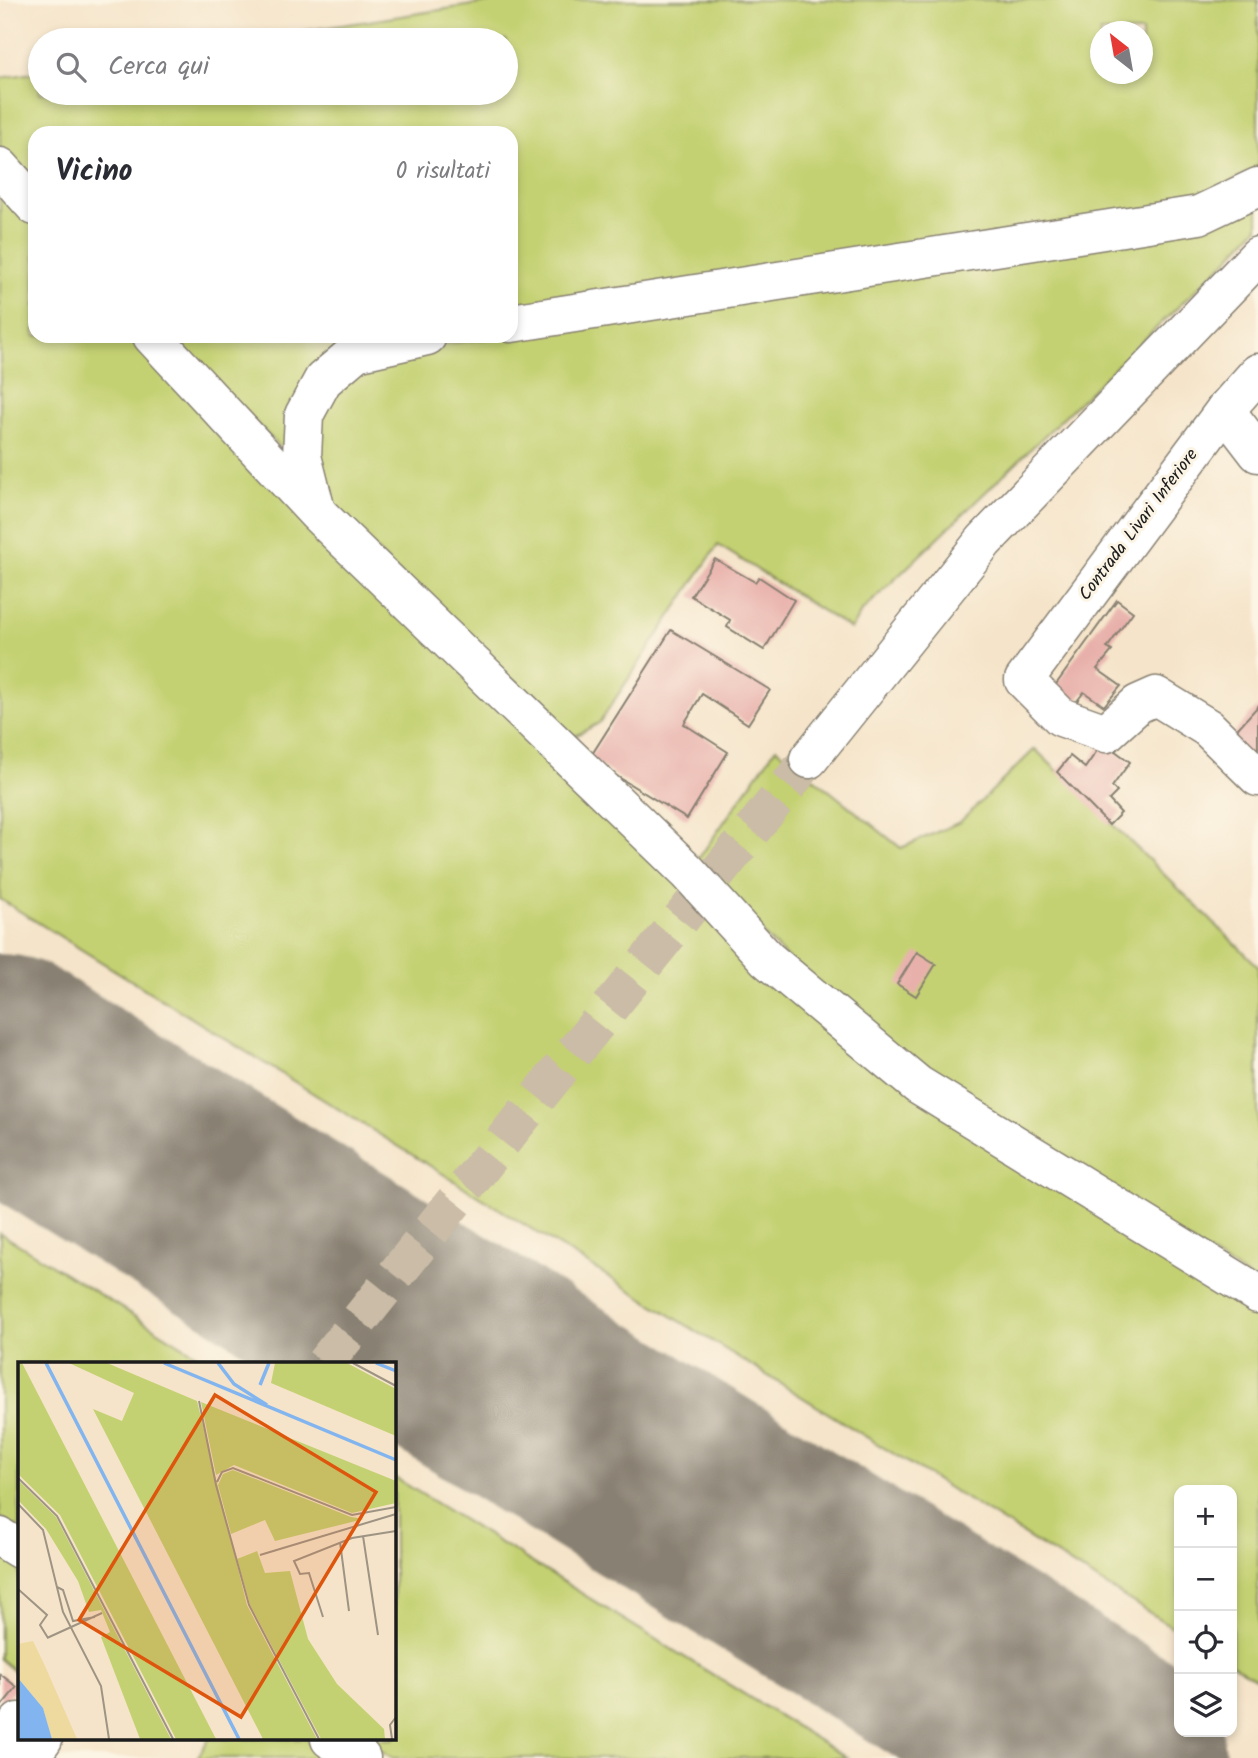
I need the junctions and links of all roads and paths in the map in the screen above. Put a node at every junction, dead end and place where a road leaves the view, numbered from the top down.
1 (0, 167) edge
2 (1258, 187) edge
3 (28, 198) edge
4 (1258, 256) edge
5 (518, 322) edge
6 (159, 343) edge
7 (396, 343) edge
8 (1258, 373) edge
9 (1224, 410) junction
10 (1258, 453) edge
11 (317, 513) junction
12 (809, 759) tunnel mouth
13 (1258, 777) edge
14 (1258, 1294) edge
15 (0, 1537) edge
16 (18, 1548) edge
17 (18, 1722) edge
18 (42, 1740) edge
19 (332, 1740) edge
20 (0, 1743) edge
21 (29, 1758) edge
22 (361, 1758) edge

1 - 3 street
2 - 5 street
4 - 12 street
6 - 11 street
7 - 11 street
8 - 9 street, Contrada Livari Inferiore
9 - 10 street
9 - 13 street, Contrada Livari Inferiore
11 - 14 street
15 - 16 street
17 - 20 street
18 - 21 street
19 - 22 street

